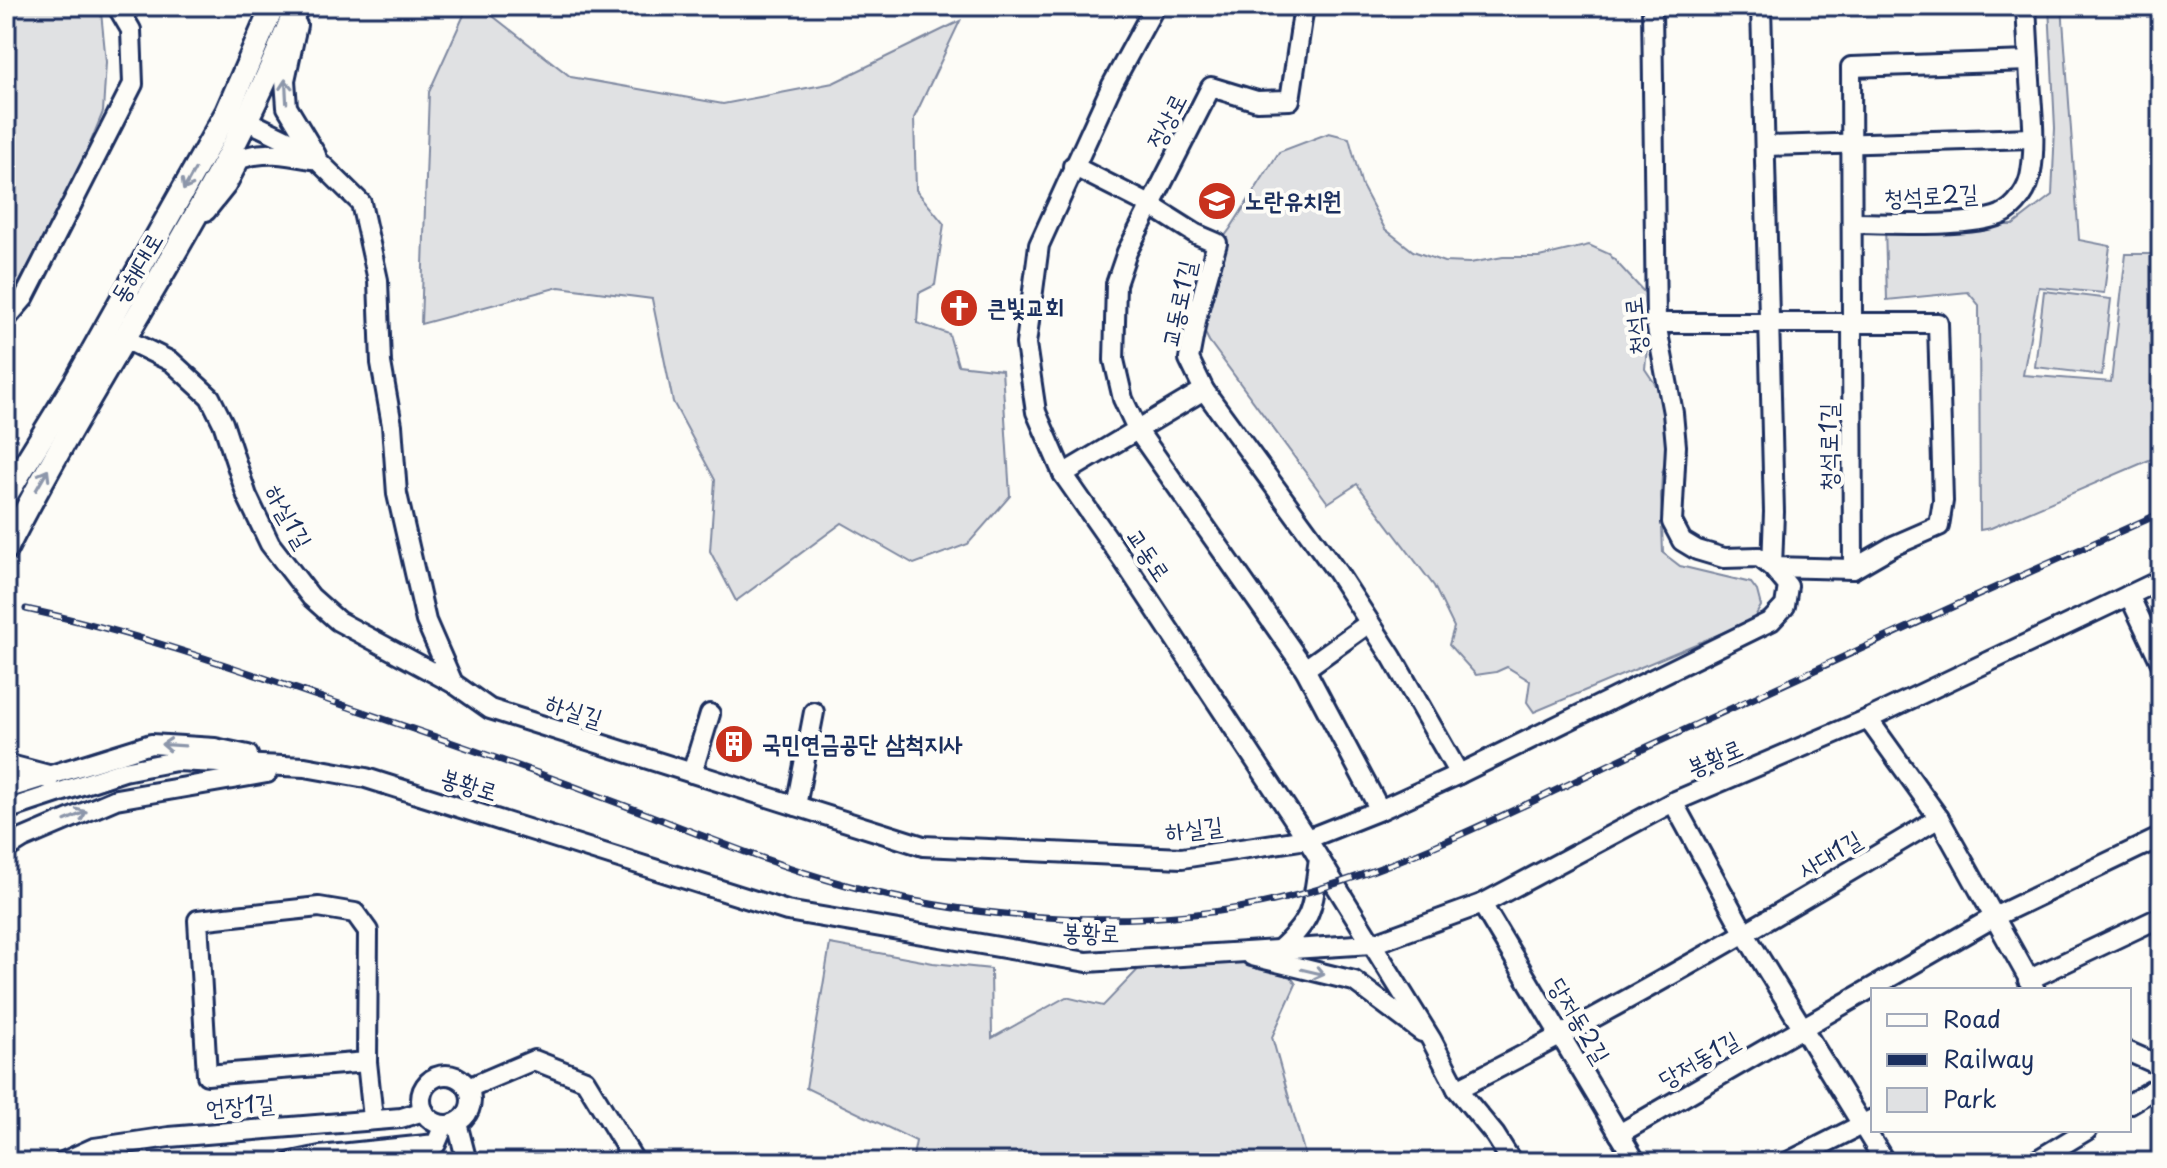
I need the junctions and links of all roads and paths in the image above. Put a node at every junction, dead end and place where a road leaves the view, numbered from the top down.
1 (117, 6) edge
2 (273, 6) edge
3 (297, 6) edge
4 (304, 6) edge
5 (1155, 6) edge
6 (1304, 6) edge
7 (1652, 6) edge
8 (1761, 6) edge
9 (2026, 6) edge
10 (2029, 61) junction
11 (238, 116) junction
12 (2032, 138) junction
13 (1852, 145) junction
14 (1766, 146) junction
15 (319, 160) junction
16 (1073, 166) junction
17 (1150, 205) junction
18 (1852, 223) junction
19 (187, 235) junction
20 (6, 319) edge
21 (1656, 323) junction
22 (1770, 324) junction
23 (1853, 325) junction
24 (125, 339) junction
25 (1204, 390) junction
26 (1138, 431) junction
27 (1063, 474) junction
28 (6, 495) edge
29 (6, 549) edge
30 (1772, 567) junction
31 (1853, 569) junction
32 (2161, 580) edge
33 (2129, 595) junction
34 (1369, 623) junction
35 (2161, 663) edge
36 (1305, 669) junction
37 (453, 683) junction
38 (814, 712) dead end
39 (710, 714) dead end
40 (1868, 719) junction
41 (6, 766) edge
42 (305, 767) junction
43 (692, 773) junction
44 (1459, 774) junction
45 (48, 777) junction
46 (6, 789) edge
47 (1673, 802) junction
48 (796, 806) junction
49 (6, 810) edge
50 (1380, 810) junction
51 (1939, 818) junction
52 (42, 830) junction
53 (2161, 837) edge
54 (1307, 839) junction
55 (6, 849) edge
56 (1319, 859) junction
57 (6, 860) edge
58 (1482, 904) junction
59 (1996, 916) junction
60 (2161, 917) edge
61 (1745, 934) junction
62 (1372, 944) junction
63 (1280, 949) junction
64 (1238, 952) junction
65 (2032, 985) edge
66 (1802, 1027) junction
67 (1561, 1037) junction
68 (1431, 1039) junction
69 (2131, 1053) edge
70 (367, 1062) junction
71 (2161, 1066) edge
72 (2161, 1085) edge
73 (468, 1088) junction
74 (1457, 1089) junction
75 (2131, 1103) edge
76 (424, 1111) junction
77 (373, 1118) junction
78 (1867, 1122) edge
79 (451, 1124) junction
80 (1872, 1132) edge
81 (2084, 1132) edge
82 (1619, 1134) junction
83 (1495, 1135) junction
84 (63, 1162) edge
85 (292, 1162) edge
86 (467, 1162) edge
87 (635, 1162) edge
88 (1492, 1162) edge
89 (1512, 1162) edge
90 (1636, 1162) edge
91 (1788, 1162) edge
92 (1885, 1162) edge
93 (2034, 1162) edge

1 - 20 street
2 - 11 main road, 동해대로
3 - 11 main road, 동해대로
15 -> 4 street
5 - 16 street, 교동로
6 - 17 street, 정상로
7 - 21 street, 청석로
8 - 14 street
9 - 10 street, 청석로2길
10 - 12 street, 청석로2길
10 - 13 street, 청석로2길
11 - 15 street
11 - 19 main road, 동해대로
11 -> 28 main road, 동해대로
12 - 13 street
12 - 18 street, 청석로2길
13 - 14 street
13 - 18 street, 청석로2길
14 - 22 street
15 - 19 street
15 - 37 street
16 - 17 street
16 - 27 street, 교동로
17 - 25 street, 교동로1길
17 - 26 street
18 - 23 street, 청석로1길
19 - 24 main road, 동해대로
21 - 22 street
21 - 30 street, 청석로
22 - 23 street
22 - 30 street
23 - 31 street, 청석로1길
23 - 31 street
29 -> 24 main road, 동해대로
24 - 37 street, 하실1길
25 - 26 street
25 - 34 street
26 - 27 street
26 - 36 street
27 - 54 street, 교동로
30 - 31 street, 청석로
30 - 44 street
32 - 33 street, 봉황로
33 - 35 street
33 - 40 street, 봉황로
34 - 36 street
34 - 44 street
36 - 50 street
37 - 43 street, 하실길
38 - 48 street
39 - 43 street
40 - 47 street, 봉황로
40 - 51 street
41 - 45 main road
42 -> 45 street
42 - 49 street, 봉황로
52 -> 42 street
42 - 64 street, 봉황로
43 - 48 street, 하실길
44 - 50 street
45 - 46 street
47 - 58 street, 봉황로
47 - 61 street
48 - 54 street, 하실길
50 - 54 street
51 - 59 street
51 - 61 street, 사대1길
52 - 55 street
52 - 57 street
53 - 59 street
54 - 56 street, 교동로
56 - 62 street, 교동로
56 - 63 street
58 - 62 street, 봉황로
58 - 67 street, 당저동2길
59 - 65 street
59 - 66 street
60 - 65 street
61 - 66 street
61 - 67 street
62 - 63 street, 봉황로
62 - 68 street, 교동로
63 - 64 street, 봉황로
64 -> 68 street
66 - 78 street
66 - 82 street, 당저동1길
67 - 74 street
67 - 82 street, 당저동2길
68 - 74 street, 교동로
69 - 71 street
70 - 70 street
70 - 77 street
72 - 75 street
73 - 76 street
73 - 79 street
73 - 87 street
74 - 83 street, 교동로
76 - 77 street, 언장1길
76 - 79 street
77 - 84 street, 언장1길
78 - 91 street
79 - 85 street
79 - 86 street
80 - 92 street
81 - 93 street
82 - 90 street, 당저동2길
83 - 88 street
83 - 89 street, 교동로

